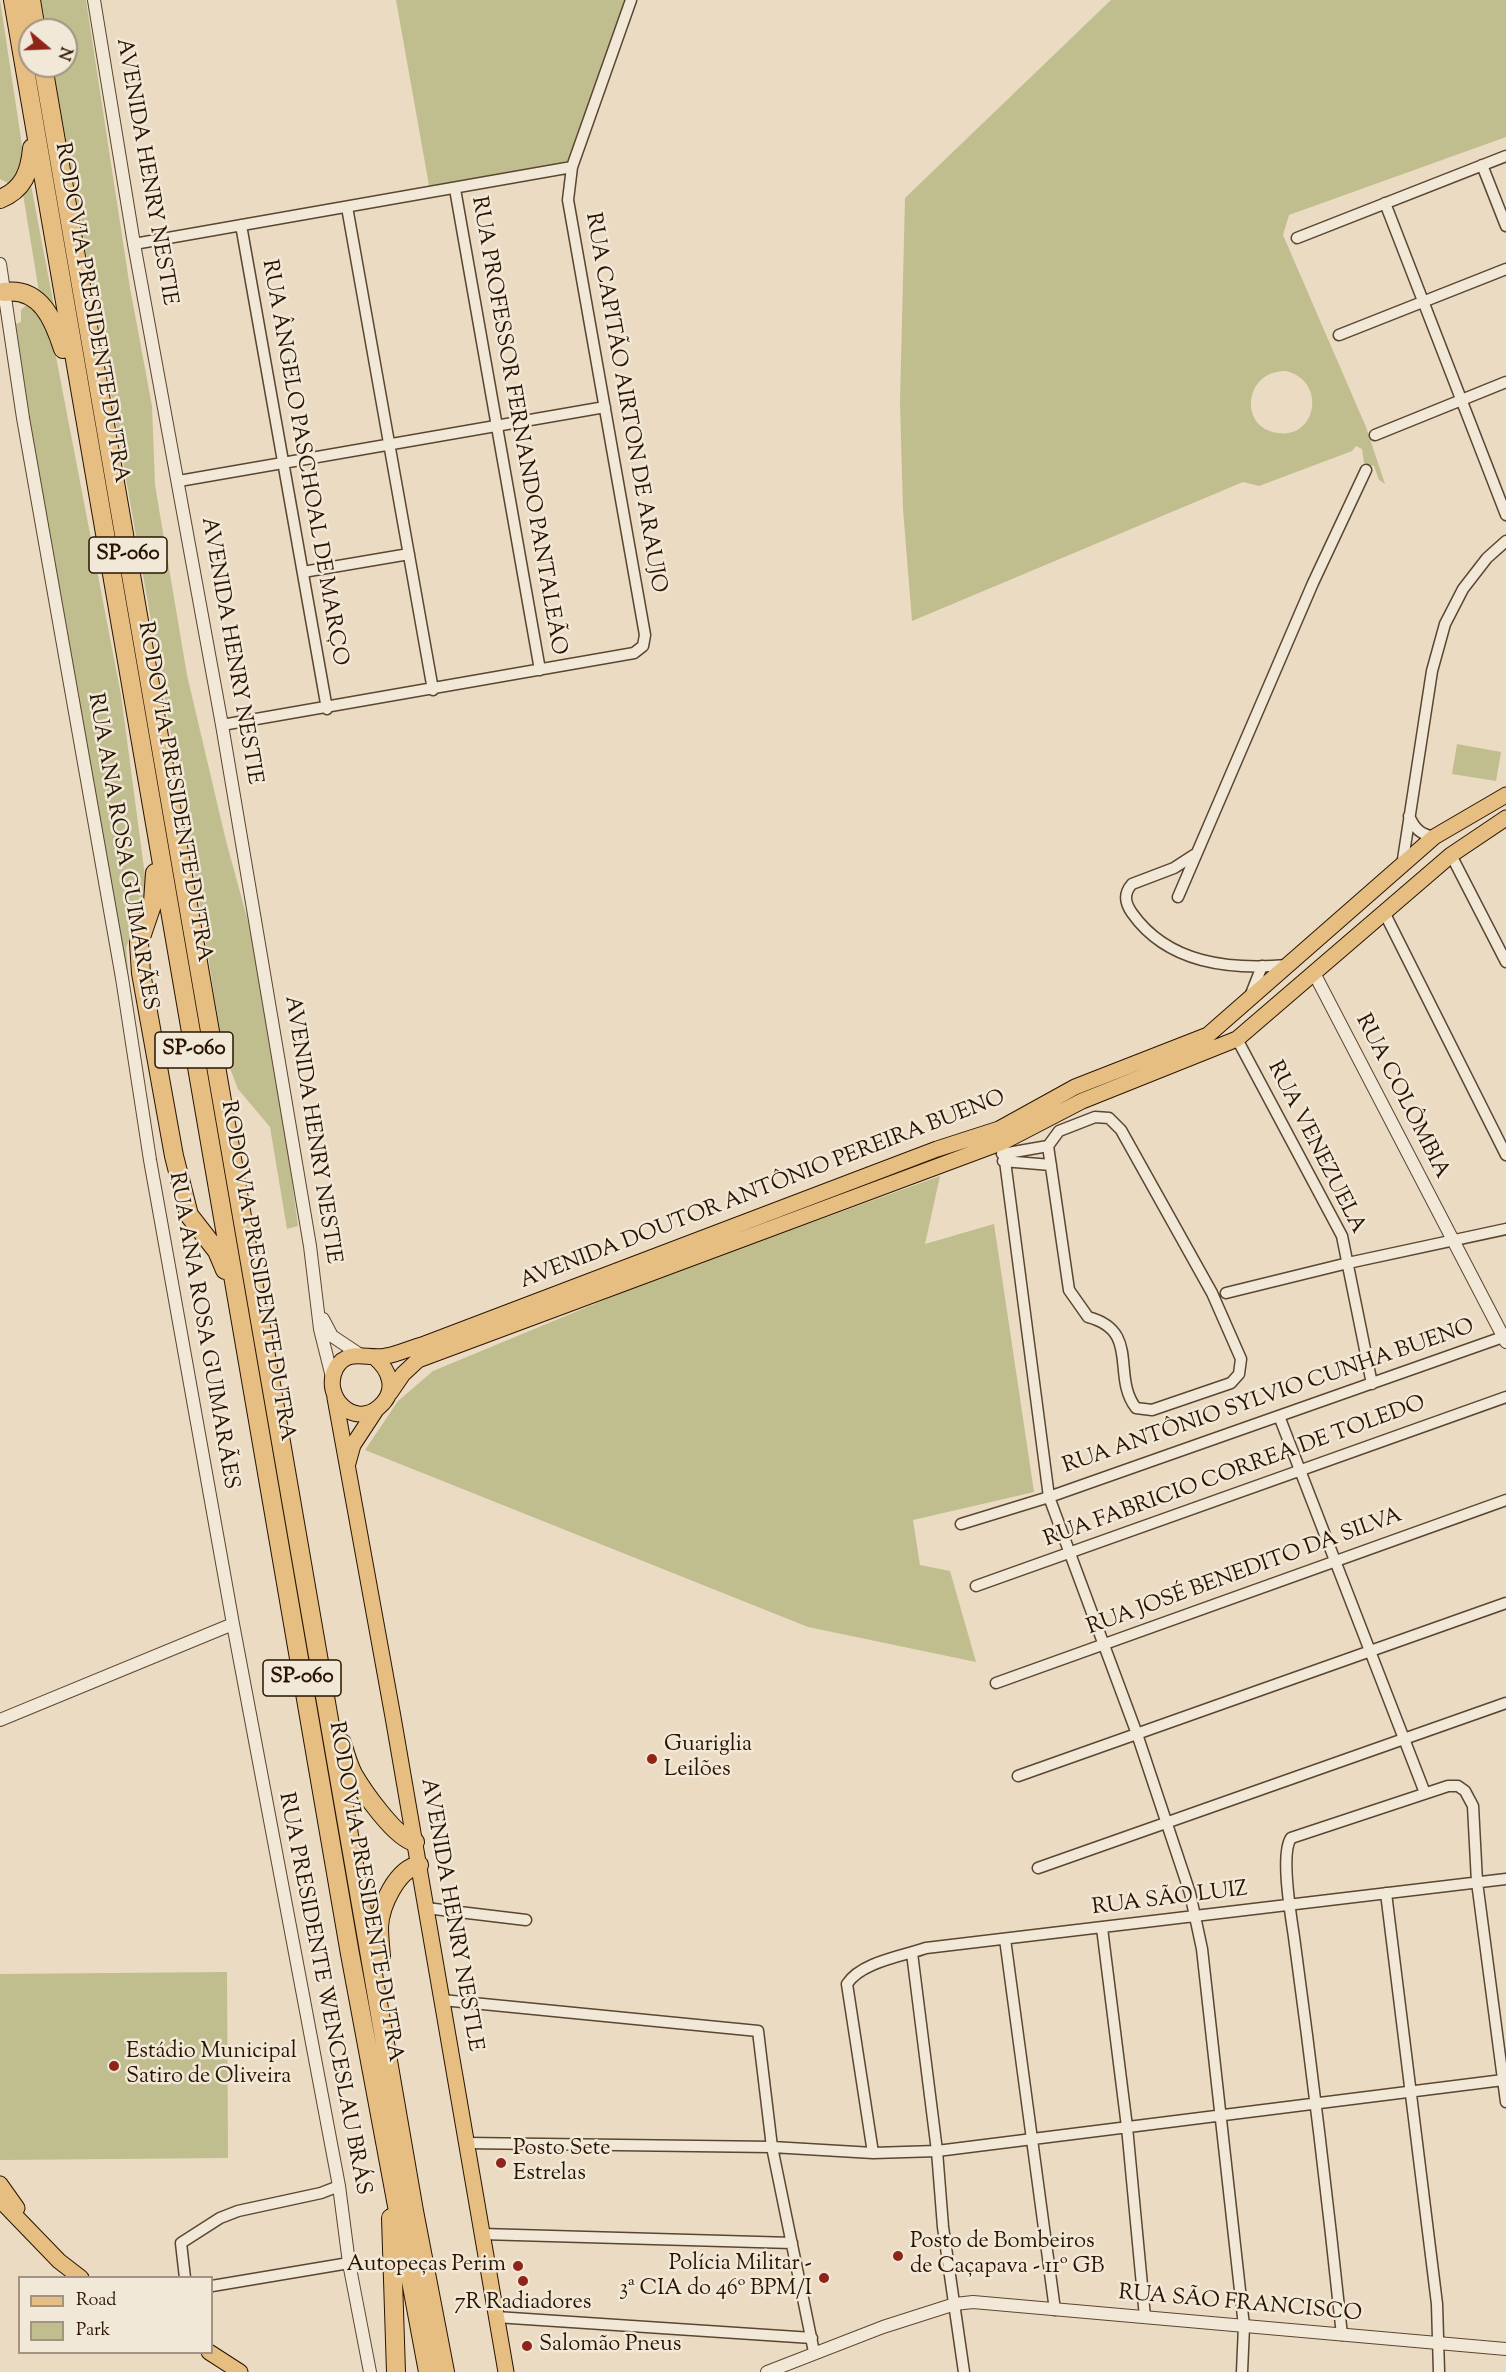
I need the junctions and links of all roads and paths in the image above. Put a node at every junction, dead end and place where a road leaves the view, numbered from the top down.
1 (13, 0) edge
2 (31, 0) edge
3 (94, 0) edge
4 (631, 0) edge
5 (34, 18) edge
6 (18, 30) edge
7 (25, 78) edge
8 (26, 78) edge
9 (45, 78) edge
10 (1506, 156) edge
11 (1482, 165) junction
12 (572, 167) junction
13 (455, 189) junction
14 (0, 200) edge
15 (1385, 203) junction
16 (347, 207) junction
17 (241, 225) junction
18 (1506, 226) edge
19 (1297, 237) dead end
20 (134, 244) junction
21 (0, 264) edge
22 (1506, 269) edge
23 (4, 292) junction
24 (1424, 302) junction
25 (1339, 335) dead end
26 (1506, 382) edge
27 (1462, 400) junction
28 (80, 402) junction
29 (605, 407) junction
30 (497, 426) junction
31 (1374, 435) dead end
32 (389, 444) junction
33 (283, 463) junction
34 (1366, 470) dead end
35 (179, 481) junction
36 (1506, 515) edge
37 (1506, 540) edge
38 (409, 554) junction
39 (303, 572) junction
40 (540, 670) junction
41 (433, 690) junction
42 (327, 709) junction
43 (222, 725) junction
44 (1506, 795) edge
45 (150, 796) junction
46 (1408, 816) junction
47 (1506, 818) edge
48 (1434, 837) junction
49 (1194, 855) junction
50 (1451, 855) junction
51 (1402, 868) junction
52 (1178, 897) dead end
53 (1384, 912) junction
54 (1296, 958) junction
55 (1506, 962) edge
56 (1262, 966) junction
57 (1314, 973) junction
58 (1247, 1004) junction
59 (1237, 1039) junction
60 (1048, 1146) junction
61 (1002, 1147) junction
62 (1506, 1155) edge
63 (1051, 1165) junction
64 (1506, 1229) edge
65 (1452, 1241) junction
66 (1348, 1263) junction
67 (1226, 1293) dead end
68 (238, 1304) junction
69 (319, 1309) junction
70 (1504, 1339) edge
71 (366, 1355) junction
72 (332, 1377) junction
73 (1372, 1384) junction
74 (389, 1394) junction
75 (1506, 1397) edge
76 (334, 1398) junction
77 (376, 1410) junction
78 (1279, 1416) junction
79 (347, 1466) junction
80 (1301, 1470) junction
81 (1049, 1497) junction
82 (1506, 1500) edge
83 (961, 1524) dead end
84 (1070, 1552) junction
85 (1337, 1561) junction
86 (976, 1586) dead end
87 (1506, 1603) edge
88 (232, 1624) junction
89 (1104, 1645) junction
90 (1371, 1651) junction
91 (996, 1683) dead end
92 (324, 1693) junction
93 (1506, 1703) edge
94 (0, 1720) edge
95 (1137, 1734) junction
96 (1405, 1738) junction
97 (1018, 1776) dead end
98 (1425, 1793) junction
99 (1166, 1823) junction
100 (415, 1842) junction
101 (419, 1865) junction
102 (1038, 1868) dead end
103 (1506, 1879) edge
104 (1477, 1882) junction
105 (1386, 1893) junction
106 (1290, 1905) junction
107 (426, 1908) junction
108 (1195, 1917) junction
109 (526, 1920) dead end
110 (1102, 1928) junction
111 (1005, 1939) junction
112 (912, 1953) junction
113 (377, 1990) junction
114 (442, 2000) junction
115 (1501, 2018) edge
116 (1503, 2080) junction
117 (1412, 2092) junction
118 (1506, 2102) edge
119 (1317, 2104) junction
120 (1221, 2115) junction
121 (1127, 2127) junction
122 (1032, 2140) junction
123 (466, 2144) junction
124 (772, 2147) junction
125 (937, 2151) junction
126 (873, 2153) junction
127 (390, 2168) junction
128 (0, 2184) edge
129 (339, 2186) junction
130 (0, 2200) edge
131 (31, 2234) junction
132 (482, 2234) junction
133 (792, 2243) junction
134 (349, 2263) junction
135 (80, 2276) edge
136 (185, 2276) edge
137 (213, 2286) edge
138 (955, 2304) junction
139 (1055, 2310) junction
140 (496, 2317) junction
141 (1145, 2317) junction
142 (1244, 2326) junction
143 (1342, 2335) junction
144 (812, 2338) junction
145 (1440, 2343) junction
146 (1506, 2349) edge
147 (814, 2352) junction
148 (212, 2354) edge
149 (240, 2372) edge
150 (370, 2372) edge
151 (396, 2372) edge
152 (428, 2372) edge
153 (445, 2372) edge
154 (506, 2372) edge
155 (767, 2372) edge
156 (964, 2372) edge
157 (1242, 2372) edge
158 (1439, 2372) edge

1 - 6 highway, RODOVIA PRESIDENTE DUTRA / SP-060
2 - 5 highway
3 - 20 street, AVENIDA HENRY NESTIE
4 - 12 street, RUA CAPITÃO AIRTON DE ARAUJO
7 - 14 highway
8 - 28 highway, RODOVIA PRESIDENTE DUTRA / SP-060
9 - 92 highway, RODOVIA PRESIDENTE DUTRA / SP-060
10 - 11 street
11 - 15 street
11 - 18 street
12 - 13 street
12 - 29 street, RUA CAPITÃO AIRTON DE ARAUJO
13 - 16 street
13 - 30 street, RUA PROFESSOR FERNANDO PANTALEÃO
15 - 19 street
15 - 24 street
16 - 17 street
16 - 32 street
17 - 20 street
17 - 33 street, RUA ÂNGELO PASCHOAL DE MARÇO
20 - 35 street, AVENIDA HENRY NESTIE
21 - 23 street, RUA ANA ROSA GUIMARÃES
22 - 24 street
23 - 28 highway
23 - 88 street, RUA ANA ROSA GUIMARÃES
24 - 25 street
24 - 27 street
26 - 27 street
27 - 31 street
27 - 36 street
28 - 45 highway, RODOVIA PRESIDENTE DUTRA / SP-060
29 - 30 street
29 - 40 street, RUA CAPITÃO AIRTON DE ARAUJO
30 - 32 street
30 - 40 street, RUA PROFESSOR FERNANDO PANTALEÃO
32 - 33 street
32 - 38 street
33 - 35 street
33 - 39 street, RUA ÂNGELO PASCHOAL DE MARÇO
34 - 49 street
35 - 43 street, AVENIDA HENRY NESTIE
37 - 46 street
38 - 39 street
38 - 41 street
39 - 42 street, RUA ÂNGELO PASCHOAL DE MARÇO
40 - 41 street
41 - 42 street
42 - 43 street
43 - 69 street, AVENIDA HENRY NESTIE
44 - 48 main road, AVENIDA DOUTOR ANTÔNIO PEREIRA BUENO
45 - 68 highway, RODOVIA PRESIDENTE DUTRA / SP-060
45 - 68 highway
46 - 48 street
46 - 51 street
47 - 50 main road, AVENIDA DOUTOR ANTÔNIO PEREIRA BUENO
48 - 51 main road, AVENIDA DOUTOR ANTÔNIO PEREIRA BUENO
49 - 52 street
49 - 56 street
50 - 53 main road, AVENIDA DOUTOR ANTÔNIO PEREIRA BUENO
50 - 55 street
51 - 54 main road, AVENIDA DOUTOR ANTÔNIO PEREIRA BUENO
53 - 57 main road, AVENIDA DOUTOR ANTÔNIO PEREIRA BUENO
53 - 62 street
54 - 56 street
54 - 57 main road
54 - 57 main road
54 - 58 main road, AVENIDA DOUTOR ANTÔNIO PEREIRA BUENO
56 - 58 street
57 - 59 main road, AVENIDA DOUTOR ANTÔNIO PEREIRA BUENO
57 - 65 street, RUA COLÔMBIA
58 - 59 main road
58 - 61 main road, AVENIDA DOUTOR ANTÔNIO PEREIRA BUENO
59 - 61 main road, AVENIDA DOUTOR ANTÔNIO PEREIRA BUENO
59 - 66 street, RUA VENEZUELA
60 - 61 street
60 - 63 street
60 - 63 street
61 - 63 street
61 - 71 main road, AVENIDA DOUTOR ANTÔNIO PEREIRA BUENO
61 - 74 main road, AVENIDA DOUTOR ANTÔNIO PEREIRA BUENO
61 - 81 street
64 - 65 street
65 - 66 street
65 - 70 street, RUA COLÔMBIA
66 - 67 street
66 - 73 street, RUA VENEZUELA
68 - 127 highway, RODOVIA PRESIDENTE DUTRA / SP-060
69 - 71 street
69 - 72 street, AVENIDA HENRY NESTIE
70 - 73 street, RUA ANTÔNIO SYLVIO CUNHA BUENO
71 - 72 main road
71 - 74 main road
72 - 76 main road
73 - 78 street, RUA ANTÔNIO SYLVIO CUNHA BUENO
74 - 77 main road
75 - 80 street, RUA FABRICIO CORREA DE TOLEDO
76 - 77 main road
76 - 79 main road, AVENIDA HENRY NESTLE
77 - 79 main road
78 - 80 street
78 - 81 street, RUA ANTÔNIO SYLVIO CUNHA BUENO
79 - 100 main road, AVENIDA HENRY NESTLE
80 - 84 street, RUA FABRICIO CORREA DE TOLEDO
80 - 85 street
81 - 83 street, RUA ANTÔNIO SYLVIO CUNHA BUENO
81 - 84 street
82 - 85 street, RUA JOSÉ BENEDITO DA SILVA
84 - 86 street, RUA FABRICIO CORREA DE TOLEDO
84 - 89 street
85 - 89 street, RUA JOSÉ BENEDITO DA SILVA
85 - 90 street
87 - 90 street
88 - 94 street
88 - 129 street, RUA PRESIDENTE WENCESLAU BRÁS
89 - 91 street, RUA JOSÉ BENEDITO DA SILVA
89 - 95 street
90 - 95 street
90 - 96 street
92 - 100 highway
92 - 113 highway, RODOVIA PRESIDENTE DUTRA / SP-060
93 - 96 street
95 - 97 street
95 - 99 street
96 - 98 street
96 - 99 street
98 - 104 street
98 - 106 street
99 - 102 street
99 - 108 street
100 - 101 main road, AVENIDA HENRY NESTLE
101 - 107 main road, AVENIDA HENRY NESTLE
101 - 113 highway
103 - 104 street, RUA SÃO LUIZ
104 - 105 street, RUA SÃO LUIZ
104 - 115 street
105 - 106 street, RUA SÃO LUIZ
105 - 117 street
106 - 108 street, RUA SÃO LUIZ
106 - 119 street
107 - 109 street
107 - 114 main road, AVENIDA HENRY NESTLE
108 - 110 street, RUA SÃO LUIZ
108 - 120 street
110 - 111 street, RUA SÃO LUIZ
110 - 121 street
111 - 112 street, RUA SÃO LUIZ
111 - 122 street
112 - 125 street
112 - 126 street, RUA SÃO LUIZ
113 - 153 highway, RODOVIA PRESIDENTE DUTRA / SP-060
114 - 123 main road, AVENIDA HENRY NESTLE
114 - 124 street
115 - 116 street
116 - 117 street
116 - 118 street
117 - 119 street
117 - 145 street
119 - 120 street
119 - 143 street
120 - 121 street
120 - 142 street
121 - 122 street
121 - 141 street
122 - 125 street
122 - 139 street
123 - 124 street
123 - 132 main road, AVENIDA HENRY NESTLE
124 - 126 street
124 - 133 street
125 - 126 street
125 - 138 street
127 - 151 highway
127 - 152 highway, RODOVIA PRESIDENTE DUTRA / SP-060
128 - 131 main road
129 - 134 street, RUA PRESIDENTE WENCESLAU BRÁS
129 - 136 street
130 - 131 main road
131 - 135 main road
132 - 133 street
132 - 140 main road, AVENIDA HENRY NESTLE
133 - 144 street
134 - 137 street
134 - 150 street, RUA PRESIDENTE WENCESLAU BRÁS
138 - 139 street, RUA SÃO FRANCISCO
138 - 147 street, RUA SÃO FRANCISCO
138 - 156 street
139 - 141 street, RUA SÃO FRANCISCO
140 - 144 street
140 - 154 main road, AVENIDA HENRY NESTLE
141 - 142 street, RUA SÃO FRANCISCO
142 - 143 street, RUA SÃO FRANCISCO
142 - 157 street
143 - 145 street, RUA SÃO FRANCISCO
144 - 147 street
145 - 146 street, RUA SÃO FRANCISCO
145 - 158 street
147 - 155 street, RUA SÃO FRANCISCO
148 - 149 main road

